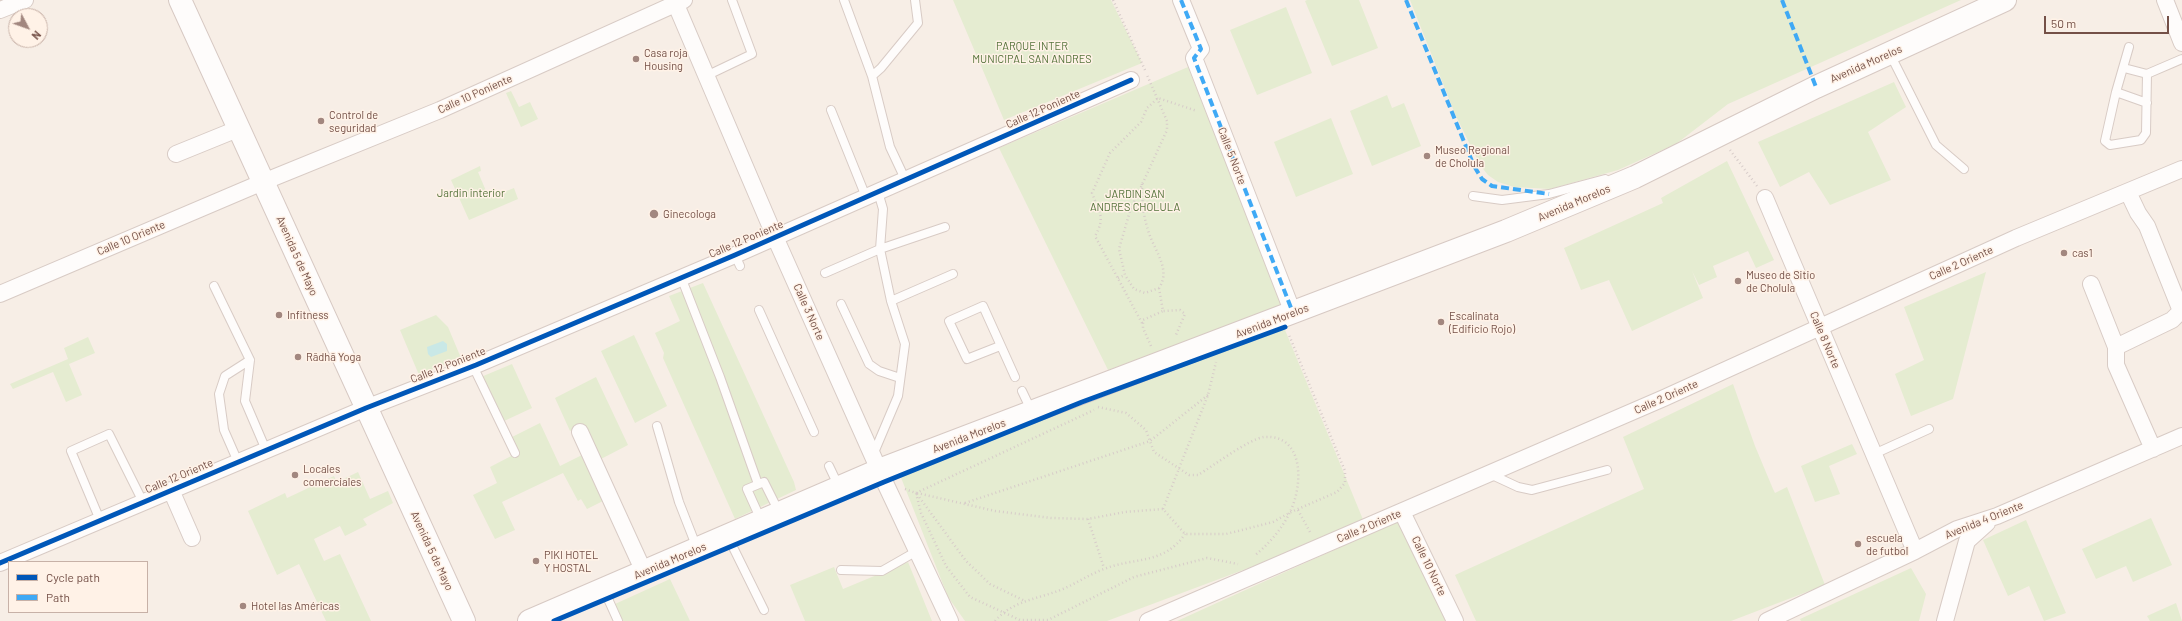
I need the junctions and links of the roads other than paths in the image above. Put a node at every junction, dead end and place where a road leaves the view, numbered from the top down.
1 (25, 0) edge
2 (180, 0) edge
3 (732, 0) edge
4 (844, 0) edge
5 (915, 0) edge
6 (1181, 0) edge
7 (2005, 0) edge
8 (2165, 0) edge
9 (678, 1) edge
10 (0, 10) edge
11 (2182, 43) edge
12 (2129, 47) dead end
13 (1890, 54) junction
14 (2182, 59) edge
15 (2124, 68) junction
16 (2147, 74) junction
17 (706, 76) junction
18 (872, 76) junction
19 (1131, 80) dead end
20 (2116, 92) junction
21 (2147, 103) junction
22 (831, 110) dead end
23 (240, 128) junction
24 (176, 154) dead end
25 (1662, 164) junction
26 (1964, 169) dead end
27 (2182, 169) edge
28 (906, 181) junction
29 (263, 182) junction
30 (2128, 192) junction
31 (872, 194) junction
32 (1473, 196) dead end
33 (1765, 198) road end
34 (945, 227) dead end
35 (775, 237) junction
36 (880, 249) junction
37 (825, 273) dead end
38 (952, 274) dead end
39 (681, 277) junction
40 (2091, 284) dead end
41 (214, 286) dead end
42 (0, 294) edge
43 (890, 301) junction
44 (841, 304) dead end
45 (759, 310) dead end
46 (1286, 326) junction
47 (1819, 328) junction
48 (1000, 346) junction
49 (2116, 347) junction
50 (250, 360) junction
51 (473, 366) junction
52 (1015, 377) dead end
53 (900, 378) junction
54 (1022, 391) dead end
55 (366, 408) junction
56 (1032, 413) junction
57 (657, 426) dead end
58 (1929, 429) dead end
59 (580, 432) dead end
60 (814, 432) dead end
61 (2182, 436) edge
62 (2153, 449) junction
63 (266, 450) junction
64 (515, 453) dead end
65 (1874, 454) junction
66 (238, 462) junction
67 (829, 466) dead end
68 (879, 469) junction
69 (1607, 470) dead end
70 (1489, 474) junction
71 (758, 484) junction
72 (839, 488) junction
73 (171, 490) junction
74 (143, 502) junction
75 (1402, 512) junction
76 (1996, 516) junction
77 (771, 517) junction
78 (100, 520) junction
79 (728, 536) junction
80 (192, 538) dead end
81 (697, 548) junction
82 (917, 551) junction
83 (1915, 551) junction
84 (0, 563) edge
85 (840, 570) dead end
86 (644, 572) junction
87 (604, 590) junction
88 (764, 610) dead end
89 (1773, 620) edge
90 (1946, 620) edge
91 (464, 621) edge
92 (529, 621) edge
93 (618, 621) edge
94 (950, 621) edge
95 (1148, 621) edge
96 (1455, 621) edge

1 - 10 street
2 - 23 main road, Avenida 5 de Mayo
3 - 17 lane
4 - 18 lane
5 - 18 lane
6 - 46 street, Calle 5 Norte
7 - 13 main road, Avenida Morelos
8 - 11 street
9 - 17 street, Calle 3 Norte
9 - 29 street, Calle 10 Poniente
12 - 15 lane
13 - 25 main road, Avenida Morelos
13 - 26 lane
14 - 16 lane
15 - 16 lane
15 - 20 lane
16 - 21 lane
17 - 35 street, Calle 3 Norte
18 - 28 lane
19 - 28 street, Calle 12 Poniente
20 - 21 lane
20 - 21 lane
22 - 31 lane
23 - 24 street
23 - 29 main road, Avenida 5 de Mayo
25 - 32 lane
25 - 46 main road, Avenida Morelos
27 - 30 street, Calle 2 Oriente
28 - 31 street, Calle 12 Poniente
29 - 42 street, Calle 10 Oriente
29 - 55 main road, Avenida 5 de Mayo
30 - 47 street, Calle 2 Oriente
30 - 49 street
31 - 35 street, Calle 12 Poniente
31 - 36 lane
33 - 47 street, Calle 8 Norte
34 - 36 lane
35 - 39 street, Calle 12 Poniente
35 - 68 street, Calle 3 Norte
36 - 37 lane
36 - 43 lane
38 - 43 lane
39 - 51 street, Calle 12 Poniente
39 - 71 lane
40 - 49 street
41 - 50 lane
43 - 53 lane
44 - 53 lane
45 - 60 lane
46 - 56 main road, Avenida Morelos
47 - 65 street, Calle 8 Norte
47 - 70 street, Calle 2 Oriente
48 - 48 lane
48 - 52 lane
49 - 62 street
50 - 63 lane
50 - 66 lane
51 - 55 street, Calle 12 Poniente
51 - 64 lane
53 - 68 lane
54 - 56 lane
55 - 63 street, Calle 12 Oriente
55 - 91 main road, Avenida 5 de Mayo
56 - 68 main road, Avenida Morelos
57 - 81 lane
58 - 65 lane
59 - 86 street
61 - 62 street, Avenida 4 Oriente
62 - 76 street, Avenida 4 Oriente
63 - 66 street, Calle 12 Oriente
65 - 83 street, Calle 8 Norte
66 - 73 street, Calle 12 Oriente
67 - 72 lane
68 - 72 main road, Avenida Morelos
68 - 82 street, Calle 3 Norte
69 - 70 lane
70 - 75 street, Calle 2 Oriente
71 - 77 lane
71 - 77 lane
72 - 77 main road, Avenida Morelos
73 - 74 street, Calle 12 Oriente
73 - 80 street
74 - 78 street, Calle 12 Oriente
74 - 78 lane
75 - 95 street, Calle 2 Oriente
75 - 96 street, Calle 10 Norte
76 - 83 street, Avenida 4 Oriente
76 - 90 street
77 - 79 main road, Avenida Morelos
78 - 84 street, Calle 12 Oriente
79 - 81 main road, Avenida Morelos
79 - 88 lane
81 - 86 main road, Avenida Morelos
82 - 85 lane
82 - 94 street, Calle 3 Norte
83 - 89 street, Avenida 4 Oriente
86 - 87 main road, Avenida Morelos
87 - 92 main road, Avenida Morelos
87 - 93 lane

